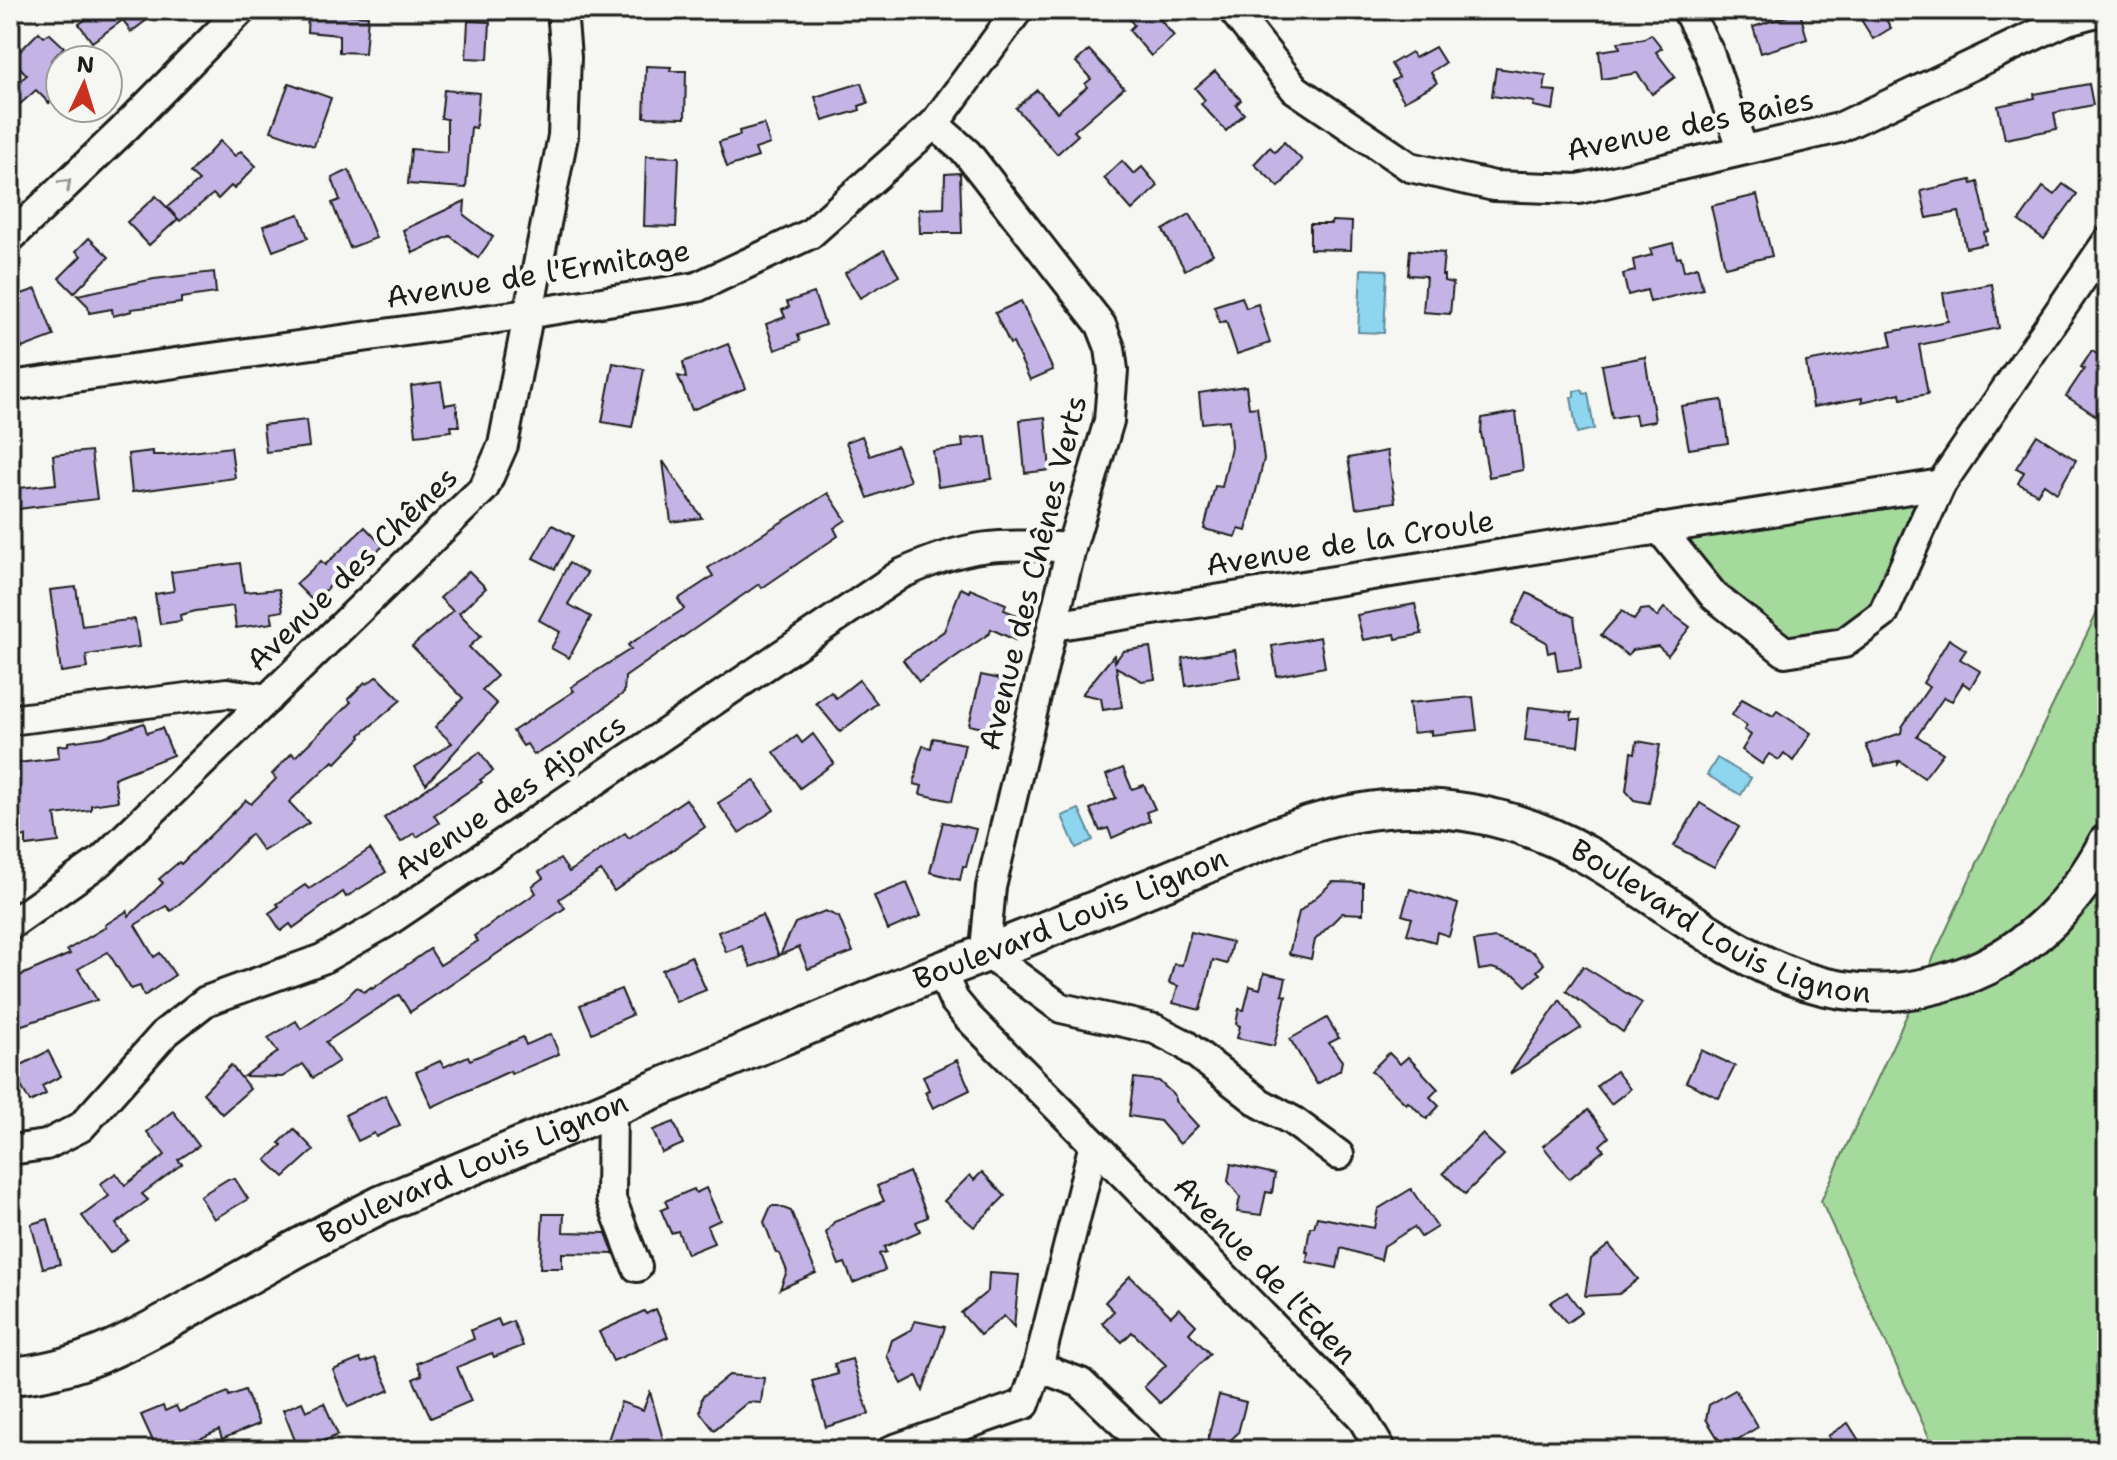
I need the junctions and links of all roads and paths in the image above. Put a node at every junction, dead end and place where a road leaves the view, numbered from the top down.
1 (241, 10) edge
2 (562, 10) edge
3 (1018, 10) edge
4 (1233, 10) edge
5 (1687, 10) edge
6 (2104, 10) edge
7 (934, 124) junction
8 (1743, 150) junction
9 (10, 238) edge
10 (2103, 248) edge
11 (528, 313) junction
12 (10, 386) edge
13 (1941, 484) junction
14 (1659, 528) junction
15 (1071, 548) junction
16 (1053, 626) junction
17 (268, 699) junction
18 (10, 720) edge
19 (2107, 843) edge
20 (10, 925) edge
21 (988, 954) junction
22 (941, 971) junction
23 (612, 1107) junction
24 (1094, 1144) junction
25 (10, 1150) edge
26 (1339, 1155) dead end
27 (637, 1267) dead end
28 (1038, 1367) junction
29 (10, 1376) edge
30 (941, 1442) edge
31 (892, 1450) edge
32 (1151, 1450) edge
33 (1381, 1450) edge

9 -> 1 street
2 - 11 street, Avenue des Chênes
3 - 7 street, Avenue de l'Ermitage
4 - 8 street, Avenue des Baies
5 - 8 street
6 - 8 street, Avenue des Baies
7 - 11 street, Avenue de l'Ermitage
7 - 15 street, Avenue des Chênes Verts
10 - 13 street
11 - 12 street, Avenue de l'Ermitage
11 - 17 street, Avenue des Chênes
13 - 14 street, Avenue de la Croule
13 - 14 street
14 - 16 street, Avenue de la Croule
15 - 16 street, Avenue des Chênes Verts
15 - 25 street, Avenue des Ajoncs
16 - 21 street, Avenue des Chênes Verts
17 - 18 street
17 - 20 street, Avenue des Chênes
19 - 21 main road, Boulevard Louis Lignon
21 - 22 main road, Boulevard Louis Lignon
21 - 26 street
22 - 23 main road, Boulevard Louis Lignon
22 - 24 street, Avenue de l'Eden
23 - 27 street
23 - 29 main road, Boulevard Louis Lignon
24 - 28 street
24 - 33 street, Avenue de l'Eden
28 - 30 street
28 - 32 street
30 - 31 street

